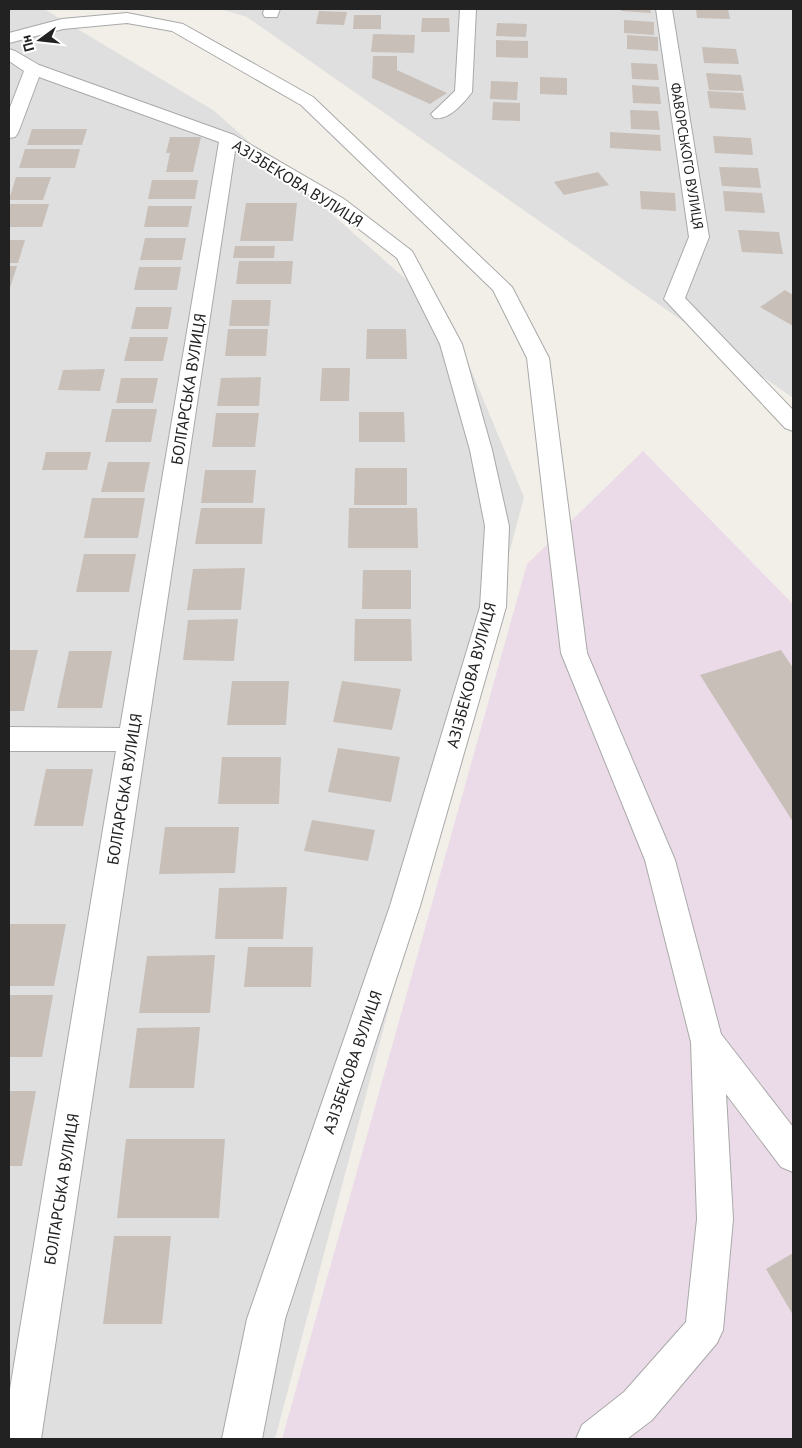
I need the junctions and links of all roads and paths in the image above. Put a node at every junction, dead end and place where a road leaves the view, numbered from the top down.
1 (468, 9) edge
2 (664, 9) edge
3 (9, 38) edge
4 (9, 54) edge
5 (33, 69) junction
6 (440, 114) dead end
7 (9, 133) edge
8 (228, 139) junction
9 (793, 423) edge
10 (9, 740) edge
11 (132, 740) junction
12 (707, 1042) junction
13 (793, 1155) edge
14 (21, 1439) edge
15 (242, 1439) edge
16 (596, 1439) edge

1 - 6 street
2 - 9 street, ФАВОРСЬКОГО ВУЛИЦЯ
3 - 12 street
4 - 5 street, АЗІЗБЕКОВА ВУЛИЦЯ
5 - 7 street
5 - 8 street, АЗІЗБЕКОВА ВУЛИЦЯ
8 - 11 street, БОЛГАРСЬКА ВУЛИЦЯ
8 - 15 street, АЗІЗБЕКОВА ВУЛИЦЯ
10 - 11 street
11 - 14 street, БОЛГАРСЬКА ВУЛИЦЯ
12 - 13 street
12 - 16 street

